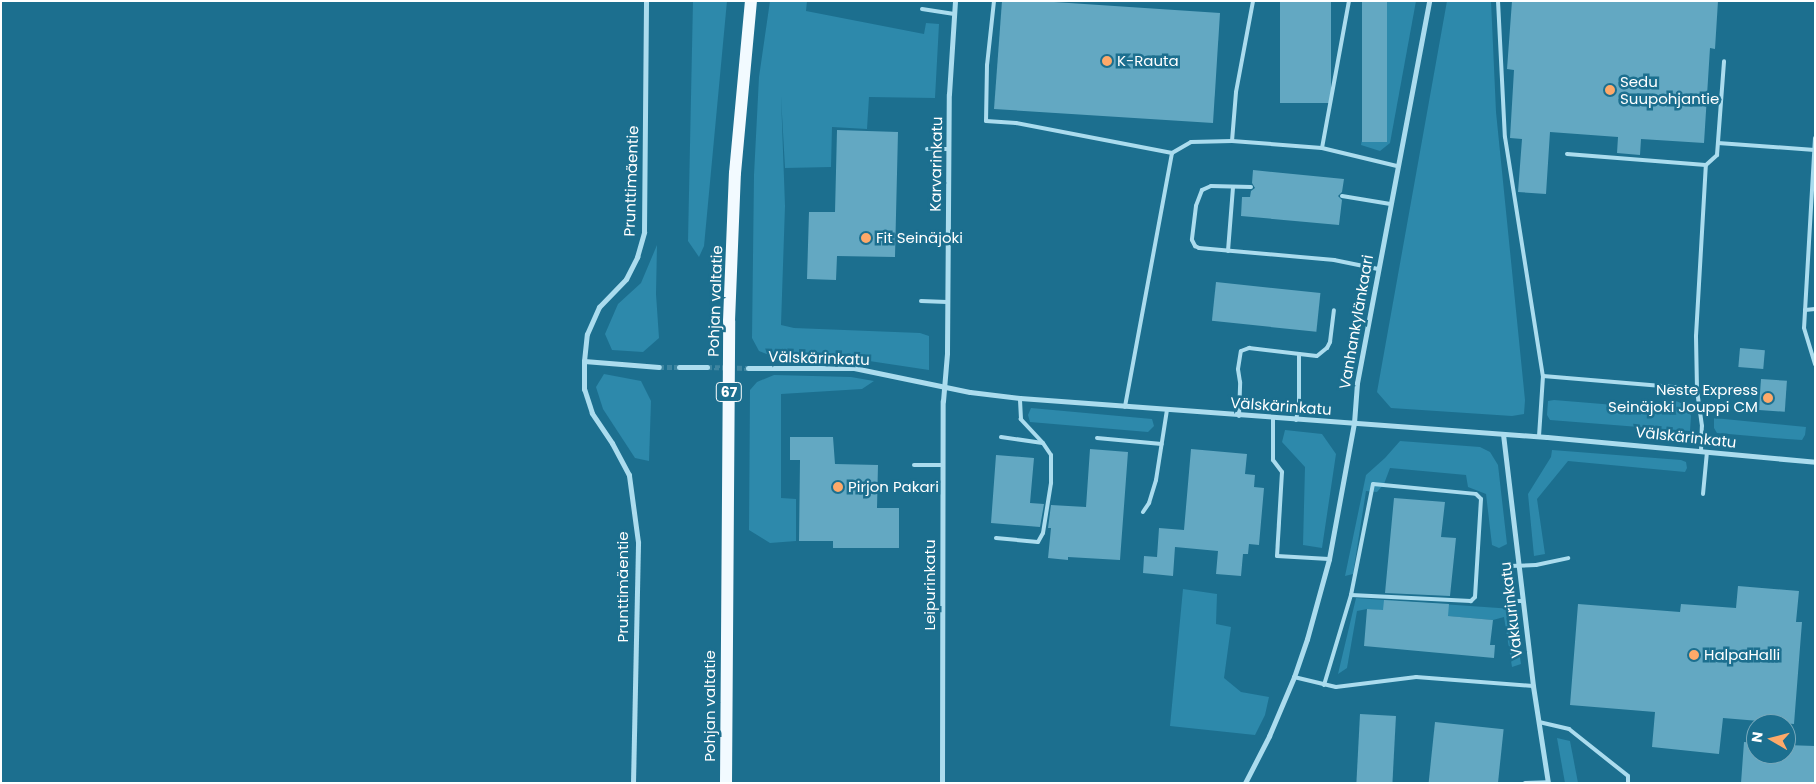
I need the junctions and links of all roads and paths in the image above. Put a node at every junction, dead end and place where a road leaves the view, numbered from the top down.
1 (646, 1) edge
2 (752, 1) edge
3 (955, 1) edge
4 (994, 1) edge
5 (1246, 1) edge
6 (1349, 1) edge
7 (1429, 1) edge
8 (1498, 1) edge
9 (1253, 2) edge
10 (922, 9) dead end
11 (953, 14) junction
12 (1724, 61) dead end
13 (1815, 138) edge
14 (1232, 141) junction
15 (1718, 143) junction
16 (1322, 148) junction
17 (927, 149) dead end
18 (949, 149) junction
19 (1814, 150) edge
20 (1172, 153) junction
21 (1567, 154) dead end
22 (1706, 165) junction
23 (1397, 166) junction
24 (1233, 187) junction
25 (1251, 187) dead end
26 (1342, 196) dead end
27 (1390, 204) junction
28 (1812, 222) edge
29 (1228, 251) junction
30 (1378, 268) junction
31 (921, 301) dead end
32 (947, 302) junction
33 (1334, 310) dead end
34 (1805, 310) junction
35 (1815, 310) edge
36 (1299, 354) junction
37 (584, 362) junction
38 (1815, 362) edge
39 (659, 367) tunnel mouth
40 (679, 367) tunnel mouth
41 (707, 368) tunnel mouth
42 (748, 368) tunnel mouth
43 (1543, 376) junction
44 (944, 387) junction
45 (1697, 388) junction
46 (1020, 398) junction
47 (1125, 407) junction
48 (1167, 410) junction
49 (1239, 416) junction
50 (1273, 419) junction
51 (1296, 420) junction
52 (1354, 423) junction
53 (1503, 434) junction
54 (1001, 437) dead end
55 (1539, 437) junction
56 (1097, 438) dead end
57 (1043, 444) junction
58 (1162, 444) junction
59 (1701, 452) junction
60 (1707, 452) junction
61 (1815, 455) edge
62 (1814, 462) edge
63 (914, 465) dead end
64 (943, 465) junction
65 (1703, 494) dead end
66 (1143, 512) dead end
67 (996, 538) dead end
68 (1568, 558) dead end
69 (1329, 559) junction
70 (1519, 565) junction
71 (1509, 566) dead end
72 (1351, 595) junction
73 (1513, 601) dead end
74 (1522, 601) junction
75 (1294, 677) junction
76 (1324, 685) junction
77 (1533, 686) junction
78 (1538, 722) junction
79 (1548, 782) edge
80 (633, 783) edge
81 (726, 783) edge
82 (942, 783) edge
83 (1245, 783) edge
84 (1525, 783) edge
85 (1628, 783) edge

1 - 37 street, Prunttimäentie
2 - 81 main road, Pohjan valtatie / 67
3 - 11 street, Karvarinkatu
4 - 20 lane
5 - 9 lane
6 - 16 lane
7 - 23 street, Vanhankylänkaari
8 - 43 lane
9 - 14 lane
10 - 11 lane
11 - 18 street, Karvarinkatu
12 - 15 lane
13 - 19 lane
14 - 16 lane
14 - 20 lane
15 - 19 lane
15 - 22 lane
16 - 23 lane
17 - 18 lane
18 - 32 street, Karvarinkatu
19 - 28 lane
20 - 47 lane
21 - 22 lane
22 - 45 lane
23 - 27 street, Vanhankylänkaari
24 - 25 lane
24 - 29 lane
24 - 29 lane
26 - 27 lane
27 - 30 street, Vanhankylänkaari
28 - 34 lane
29 - 30 lane
30 - 52 street, Vanhankylänkaari
31 - 32 lane
32 - 44 street, Karvarinkatu
33 - 36 lane
34 - 35 lane
34 - 38 lane
36 - 49 lane
36 - 51 lane
37 - 39 street
37 - 80 street, Prunttimäentie
40 - 41 street
42 - 44 street, Välskärinkatu
43 - 45 lane
43 - 55 lane
44 - 46 street, Välskärinkatu
44 - 64 street, Leipurinkatu
45 - 59 lane
46 - 47 street, Välskärinkatu
46 - 57 lane
47 - 48 street, Välskärinkatu
48 - 49 street, Välskärinkatu
48 - 58 lane
49 - 50 street, Välskärinkatu
50 - 51 street, Välskärinkatu
50 - 69 lane
51 - 52 street, Välskärinkatu
52 - 53 street, Välskärinkatu
52 - 69 street, Vanhankylänkaari
53 - 55 street, Välskärinkatu
53 - 70 street, Vakkurinkatu
54 - 57 lane
55 - 59 street, Välskärinkatu
56 - 58 lane
57 - 67 lane
58 - 66 lane
59 - 60 street, Välskärinkatu
60 - 62 street, Välskärinkatu
60 - 65 lane
61 - 62 lane
63 - 64 lane
64 - 82 street, Leipurinkatu
68 - 70 lane
69 - 75 street, Vanhankylänkaari
70 - 71 lane
70 - 74 street, Vakkurinkatu
72 - 72 lane
72 - 76 lane
73 - 74 lane
74 - 77 street, Vakkurinkatu
75 - 76 lane
75 - 83 street, Vanhankylänkaari
76 - 77 lane
77 - 78 street, Vakkurinkatu
78 - 79 street, Vakkurinkatu
78 - 85 lane
79 - 84 lane

